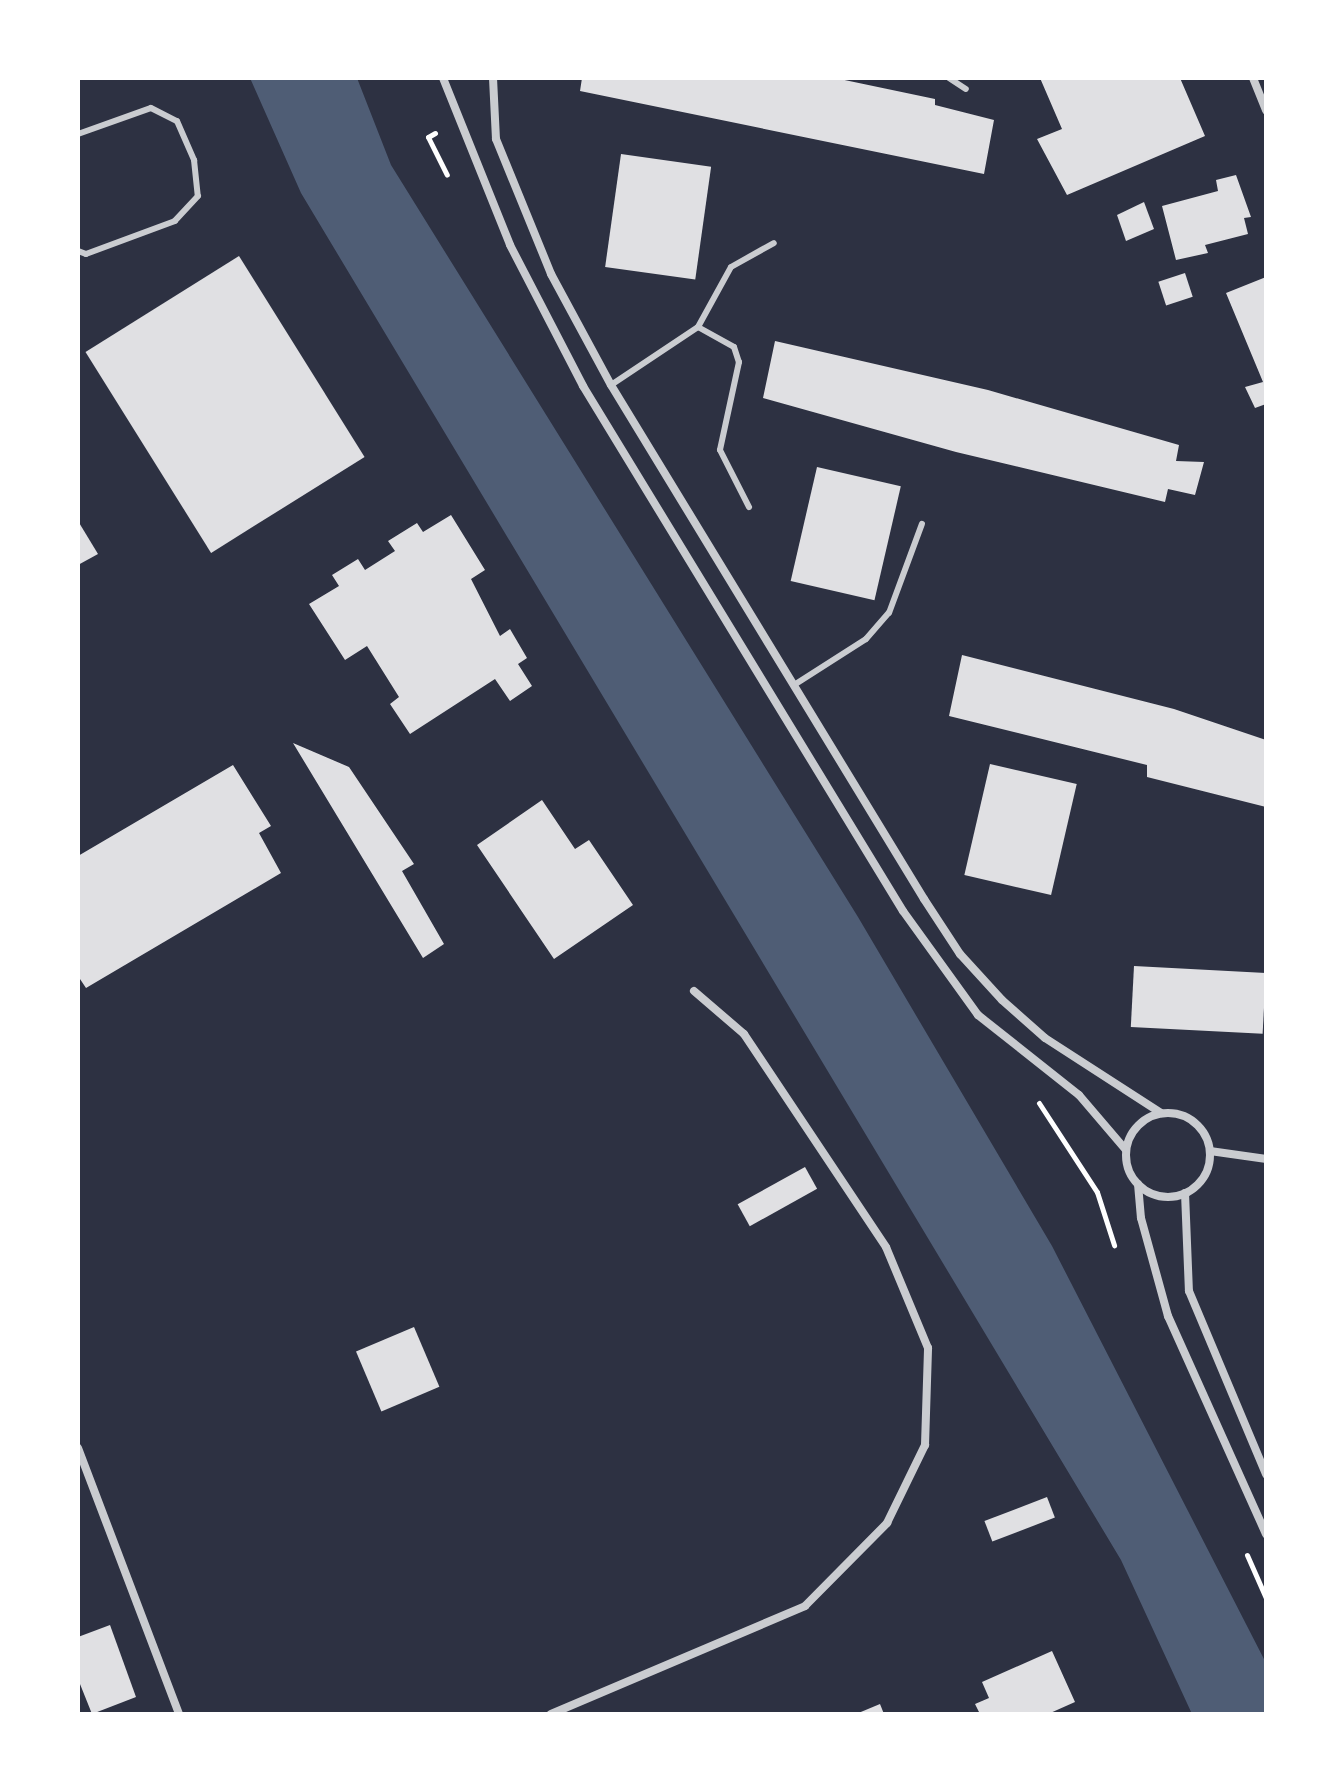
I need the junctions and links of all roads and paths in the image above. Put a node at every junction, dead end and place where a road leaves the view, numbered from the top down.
1 (443, 78) edge
2 (493, 78) edge
3 (949, 78) edge
4 (1253, 78) edge
5 (966, 89) dead end
6 (1266, 110) edge
7 (78, 134) edge
8 (774, 243) dead end
9 (78, 251) edge
10 (698, 327) junction
11 (611, 385) junction
12 (749, 507) dead end
13 (922, 524) dead end
14 (794, 685) junction
15 (694, 991) dead end
16 (1161, 1113) junction
17 (1126, 1150) junction
18 (1210, 1151) junction
19 (1266, 1159) edge
20 (1138, 1184) junction
21 (1185, 1193) junction
22 (78, 1448) edge
23 (1266, 1474) edge
24 (1266, 1534) edge
25 (179, 1714) edge
26 (551, 1714) edge

1 - 17 street
2 - 11 street
3 - 5 lane
4 - 6 street
7 - 9 lane
8 - 10 lane
10 - 11 lane
10 - 12 lane
11 - 14 street
13 - 14 lane
14 - 16 street
15 - 26 street
16 - 17 street
16 - 18 street
17 - 20 street
18 - 19 street
18 - 21 street
20 - 21 street
20 - 24 street
21 - 23 street
22 - 25 street

